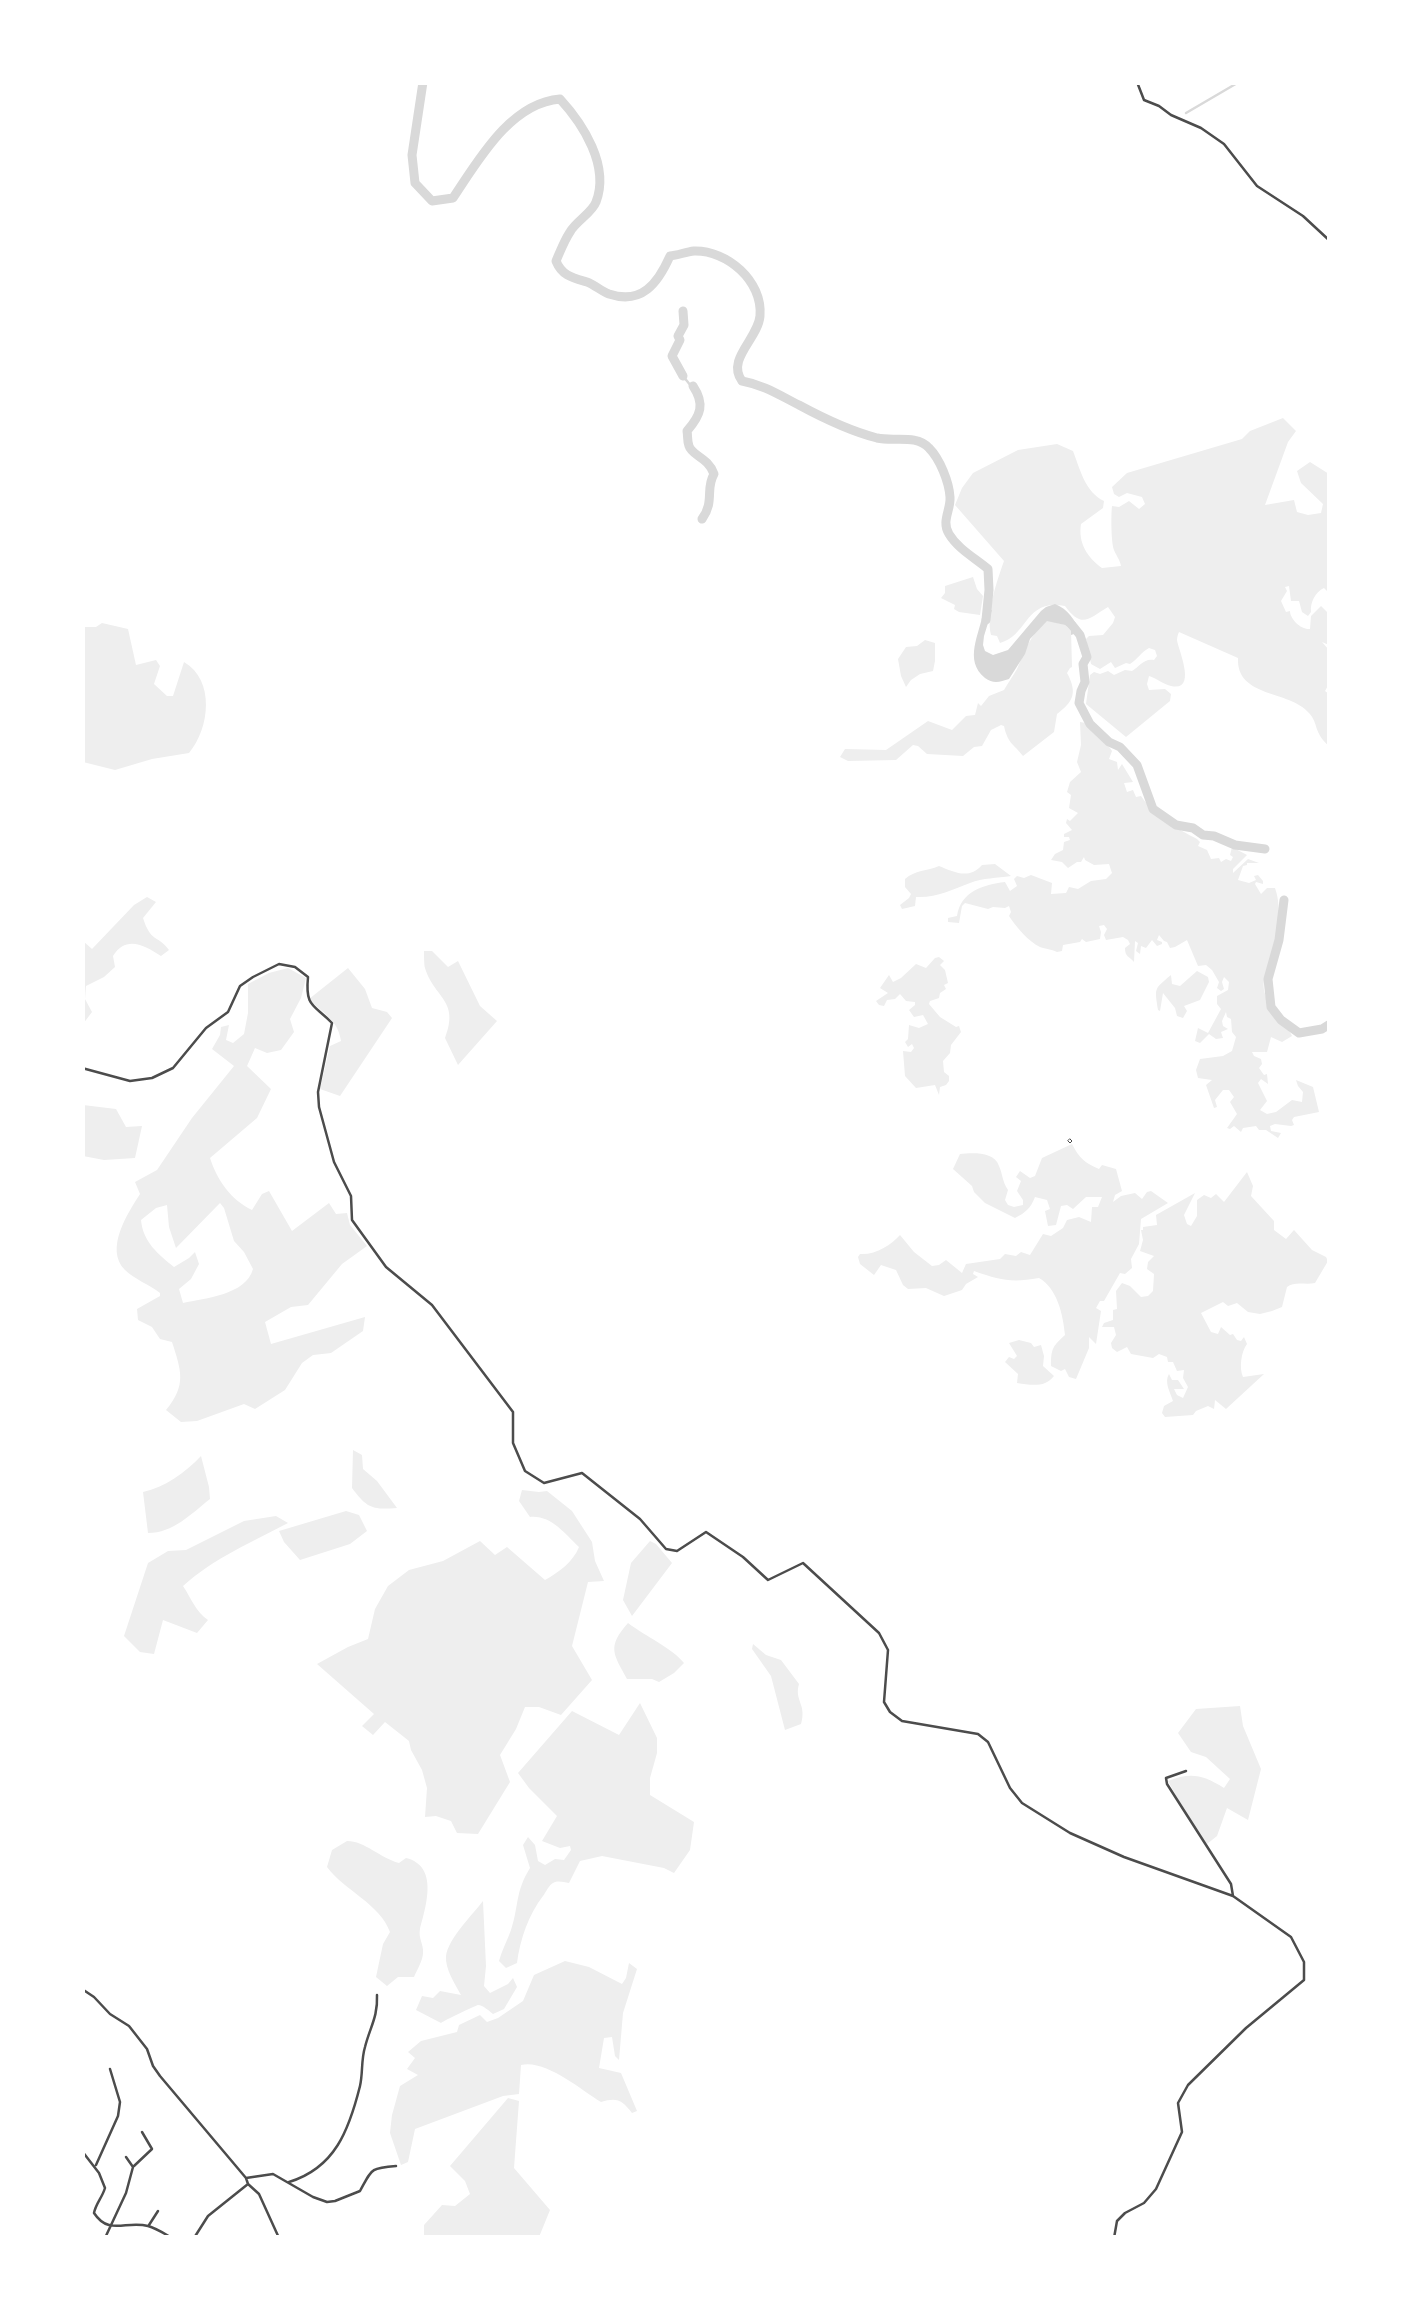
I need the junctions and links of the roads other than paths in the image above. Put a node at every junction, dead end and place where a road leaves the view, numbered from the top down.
1 (1138, 82) edge
2 (1330, 241) edge
3 (82, 1068) edge
4 (1186, 1771) dead end
5 (1233, 1896) junction
6 (82, 1989) edge
7 (377, 1994) dead end
8 (110, 2069) dead end
9 (142, 2132) dead end
10 (82, 2151) edge
11 (126, 2157) dead end
12 (95, 2166) junction
13 (396, 2166) dead end
14 (133, 2168) junction
15 (246, 2178) junction
16 (289, 2182) junction
17 (248, 2184) junction
18 (158, 2212) dead end
19 (110, 2226) junction
20 (149, 2226) junction
21 (105, 2238) edge
22 (172, 2238) edge
23 (194, 2238) edge
24 (279, 2238) edge
25 (1114, 2238) edge

1 - 2 street
3 - 5 street
4 - 5 street
5 - 25 street
6 - 15 street
7 - 16 street
8 - 12 street
9 - 14 street
10 - 12 street
11 - 14 street
12 - 19 street
13 - 16 street
14 - 19 street
15 - 16 street
15 - 17 street
17 - 23 street
17 - 24 street
18 - 20 street
19 - 20 street
19 - 21 street
20 - 22 street

